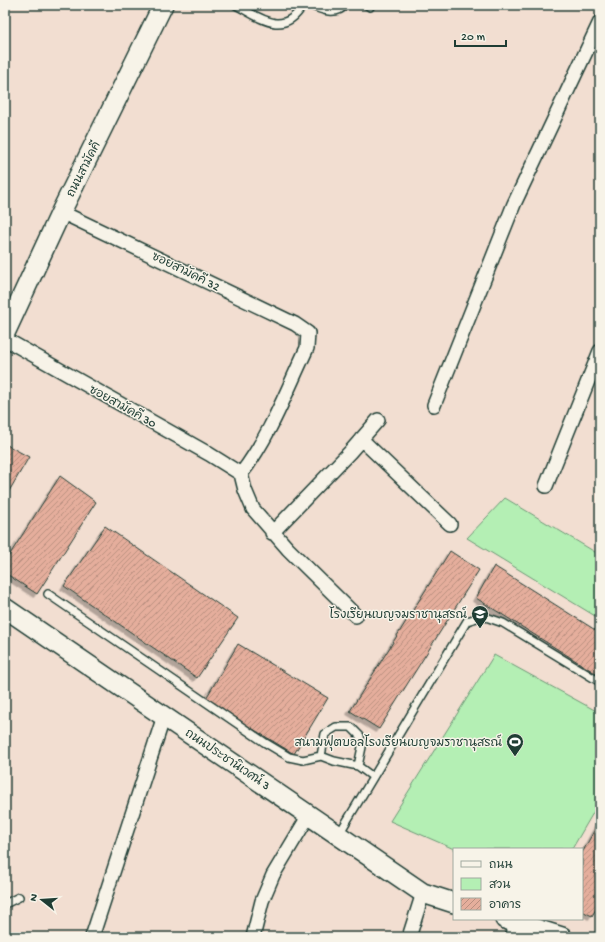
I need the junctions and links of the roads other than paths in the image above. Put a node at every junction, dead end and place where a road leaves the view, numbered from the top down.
1 (163, 5) edge
2 (236, 5) edge
3 (302, 5) edge
4 (310, 5) edge
5 (345, 5) edge
6 (600, 22) edge
7 (61, 212) junction
8 (5, 333) edge
9 (5, 339) edge
10 (600, 351) edge
11 (434, 405) dead end
12 (378, 420) dead end
13 (361, 440) junction
14 (241, 474) junction
15 (546, 486) dead end
16 (450, 524) dead end
17 (272, 532) junction
18 (48, 594) dead end
19 (5, 608) edge
20 (356, 616) dead end
21 (600, 682) edge
22 (164, 716) junction
23 (321, 756) junction
24 (358, 766) junction
25 (373, 777) junction
26 (309, 815) junction
27 (339, 834) junction
28 (423, 893) junction
29 (19, 897) dead end
30 (453, 903) edge
31 (5, 904) edge
32 (509, 926) edge
33 (92, 937) edge
34 (253, 937) edge
35 (408, 937) edge
36 (562, 937) edge

1 - 7 street, ถนนสามัคคี
2 - 3 lane
4 - 5 lane
6 - 11 street
7 - 8 street, ถนนสามัคคี
7 - 14 street, ซอยสามัคคี 32
9 - 14 street, ซอยสามัคคี 30
10 - 15 street
12 - 13 street
13 - 16 street
13 - 17 street
14 - 17 street
17 - 20 street
18 - 23 lane
19 - 22 street, ถนนประชานิเวศน์ 3
21 - 25 lane
22 - 26 street, ถนนประชานิเวศน์ 3
22 - 33 street
23 - 24 lane
23 - 24 lane
24 - 25 lane
25 - 27 lane
26 - 27 street, ถนนประชานิเวศน์ 3
26 - 34 street
27 - 28 street, ถนนประชานิเวศน์ 3
28 - 30 street, ถนนประชานิเวศน์ 3
28 - 35 street
29 - 31 lane
32 - 36 street

